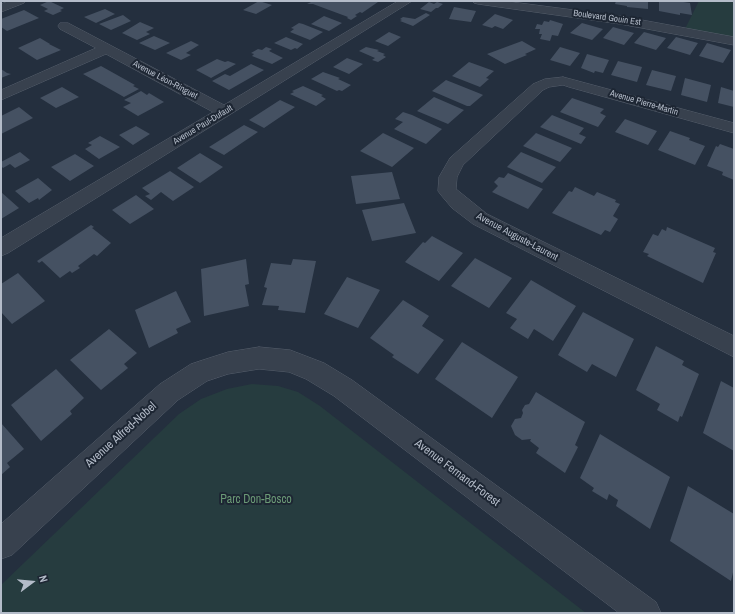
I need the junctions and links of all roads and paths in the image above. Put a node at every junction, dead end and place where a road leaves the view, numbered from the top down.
1 (20, 1) edge
2 (406, 1) edge
3 (478, 1) edge
4 (1, 8) edge
5 (64, 26) dead end
6 (734, 41) edge
7 (105, 48) junction
8 (554, 82) joint
9 (1, 96) edge
10 (225, 112) junction
11 (734, 128) edge
12 (1, 248) edge
13 (734, 347) edge
14 (259, 358) joint
15 (1, 544) edge
16 (644, 613) edge

1 - 4 street
2 - 10 street, Avenue Paul-Dufault
3 - 6 street, Boulevard Gouin Est
5 - 7 street, Avenue Léon-Ringuet
7 - 9 street
7 - 10 street, Avenue Léon-Ringuet
8 - 11 street, Avenue Pierre-Martin
8 - 13 street, Avenue Auguste-Laurent
10 - 12 street, Avenue Paul-Dufault
14 - 15 street, Avenue Alfred-Nobel
14 - 16 street, Avenue Fernand-Forest

